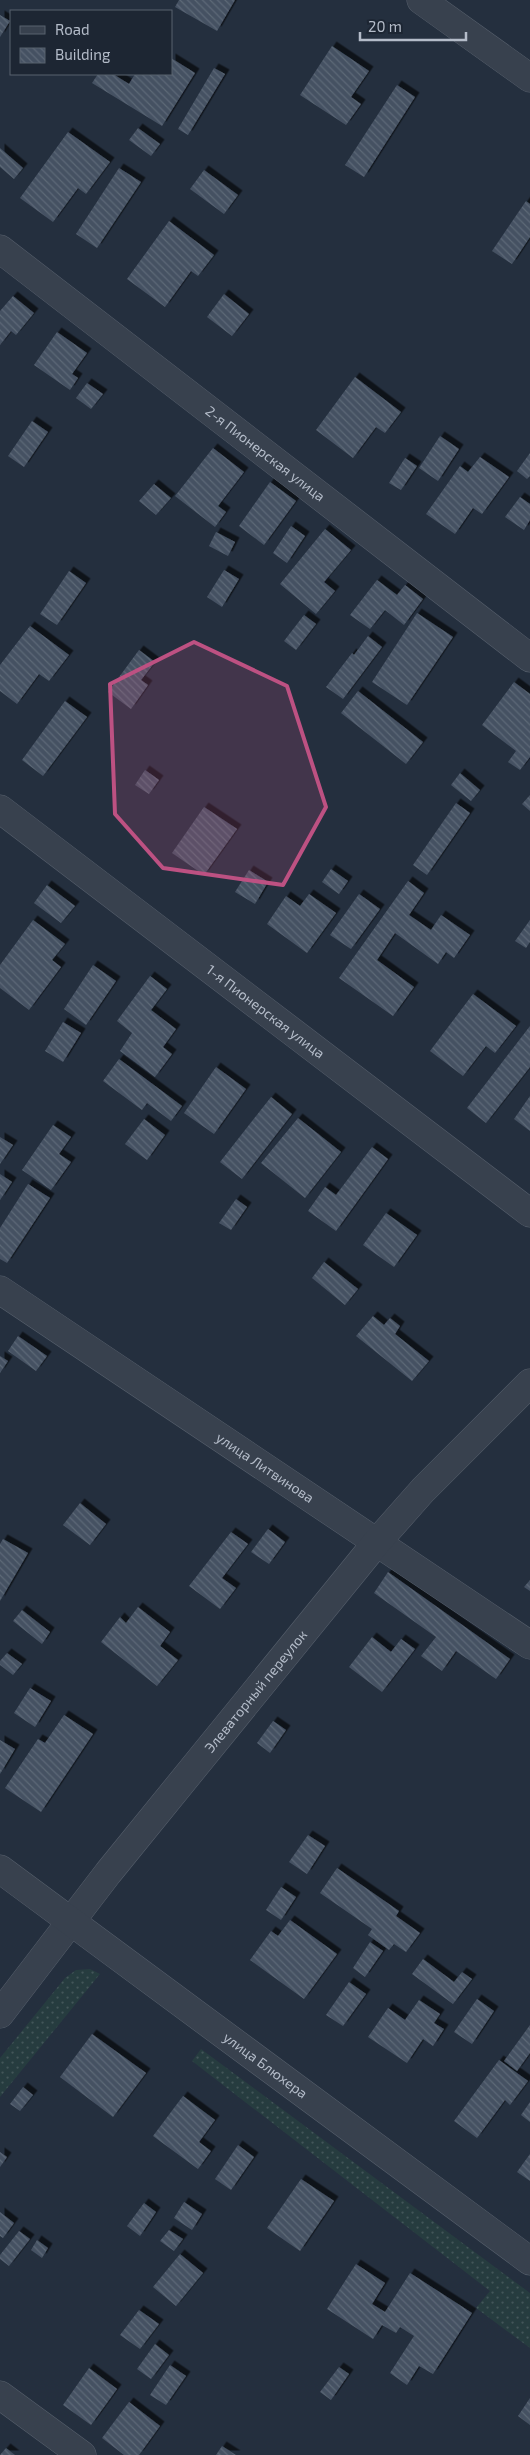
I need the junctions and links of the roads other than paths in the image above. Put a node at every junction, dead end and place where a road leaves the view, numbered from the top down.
1 (421, 0) edge
2 (530, 78) edge
3 (0, 249) edge
4 (530, 658) edge
5 (0, 809) edge
6 (530, 1213) edge
7 (0, 1290) edge
8 (530, 1383) edge
9 (377, 1542) junction
10 (530, 1645) edge
11 (0, 1869) edge
12 (71, 1922) junction
13 (0, 2014) edge
14 (530, 2261) edge
15 (0, 2395) edge
16 (82, 2455) edge

1 - 2 street
3 - 4 street, 2-я Пионерская улица
5 - 6 street, 1-я Пионерская улица
7 - 9 street, улица Литвинова
8 - 9 street, Элеваторный переулок
9 - 10 street, улица Литвинова
9 - 12 street, Элеваторный переулок
11 - 12 street, улица Блюхера
12 - 13 street, Элеваторный переулок
12 - 14 street, улица Блюхера
15 - 16 street

